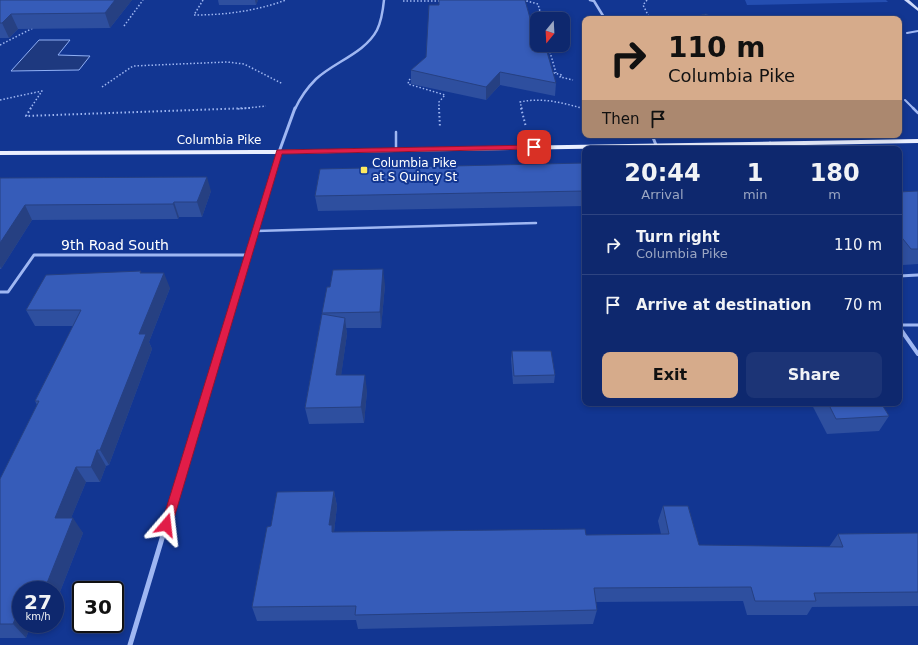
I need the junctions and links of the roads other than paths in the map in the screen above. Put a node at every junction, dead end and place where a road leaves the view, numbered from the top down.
1 (384, 0) edge
2 (590, 0) edge
3 (906, 0) edge
4 (918, 10) edge
5 (604, 16) edge
6 (918, 31) edge
7 (908, 33) dead end
8 (905, 100) dead end
9 (918, 114) edge
10 (396, 132) dead end
11 (653, 138) edge
12 (918, 140) edge
13 (656, 145) junction
14 (582, 146) edge
15 (604, 146) edge
16 (772, 146) edge
17 (396, 150) junction
18 (279, 152) junction
19 (0, 153) edge
20 (536, 223) dead end
21 (256, 231) junction
22 (249, 255) junction
23 (918, 275) edge
24 (902, 276) edge
25 (0, 292) edge
26 (918, 325) edge
27 (902, 326) edge
28 (902, 330) edge
29 (918, 354) edge
30 (130, 645) edge

1 - 18 street
2 - 5 street
3 - 4 main road
6 - 7 lane
8 - 9 lane
10 - 17 lane
11 - 13 street
12 - 16 main road, Columbia Pike
13 - 15 main road, Columbia Pike
13 - 16 main road, Columbia Pike
14 - 17 main road, Columbia Pike
17 - 18 main road, Columbia Pike
18 - 19 main road, Columbia Pike
18 - 21 street
20 - 21 lane
21 - 22 street
22 - 25 lane, 9th Road South
22 - 30 street
23 - 24 lane
26 - 27 lane
28 - 29 street

